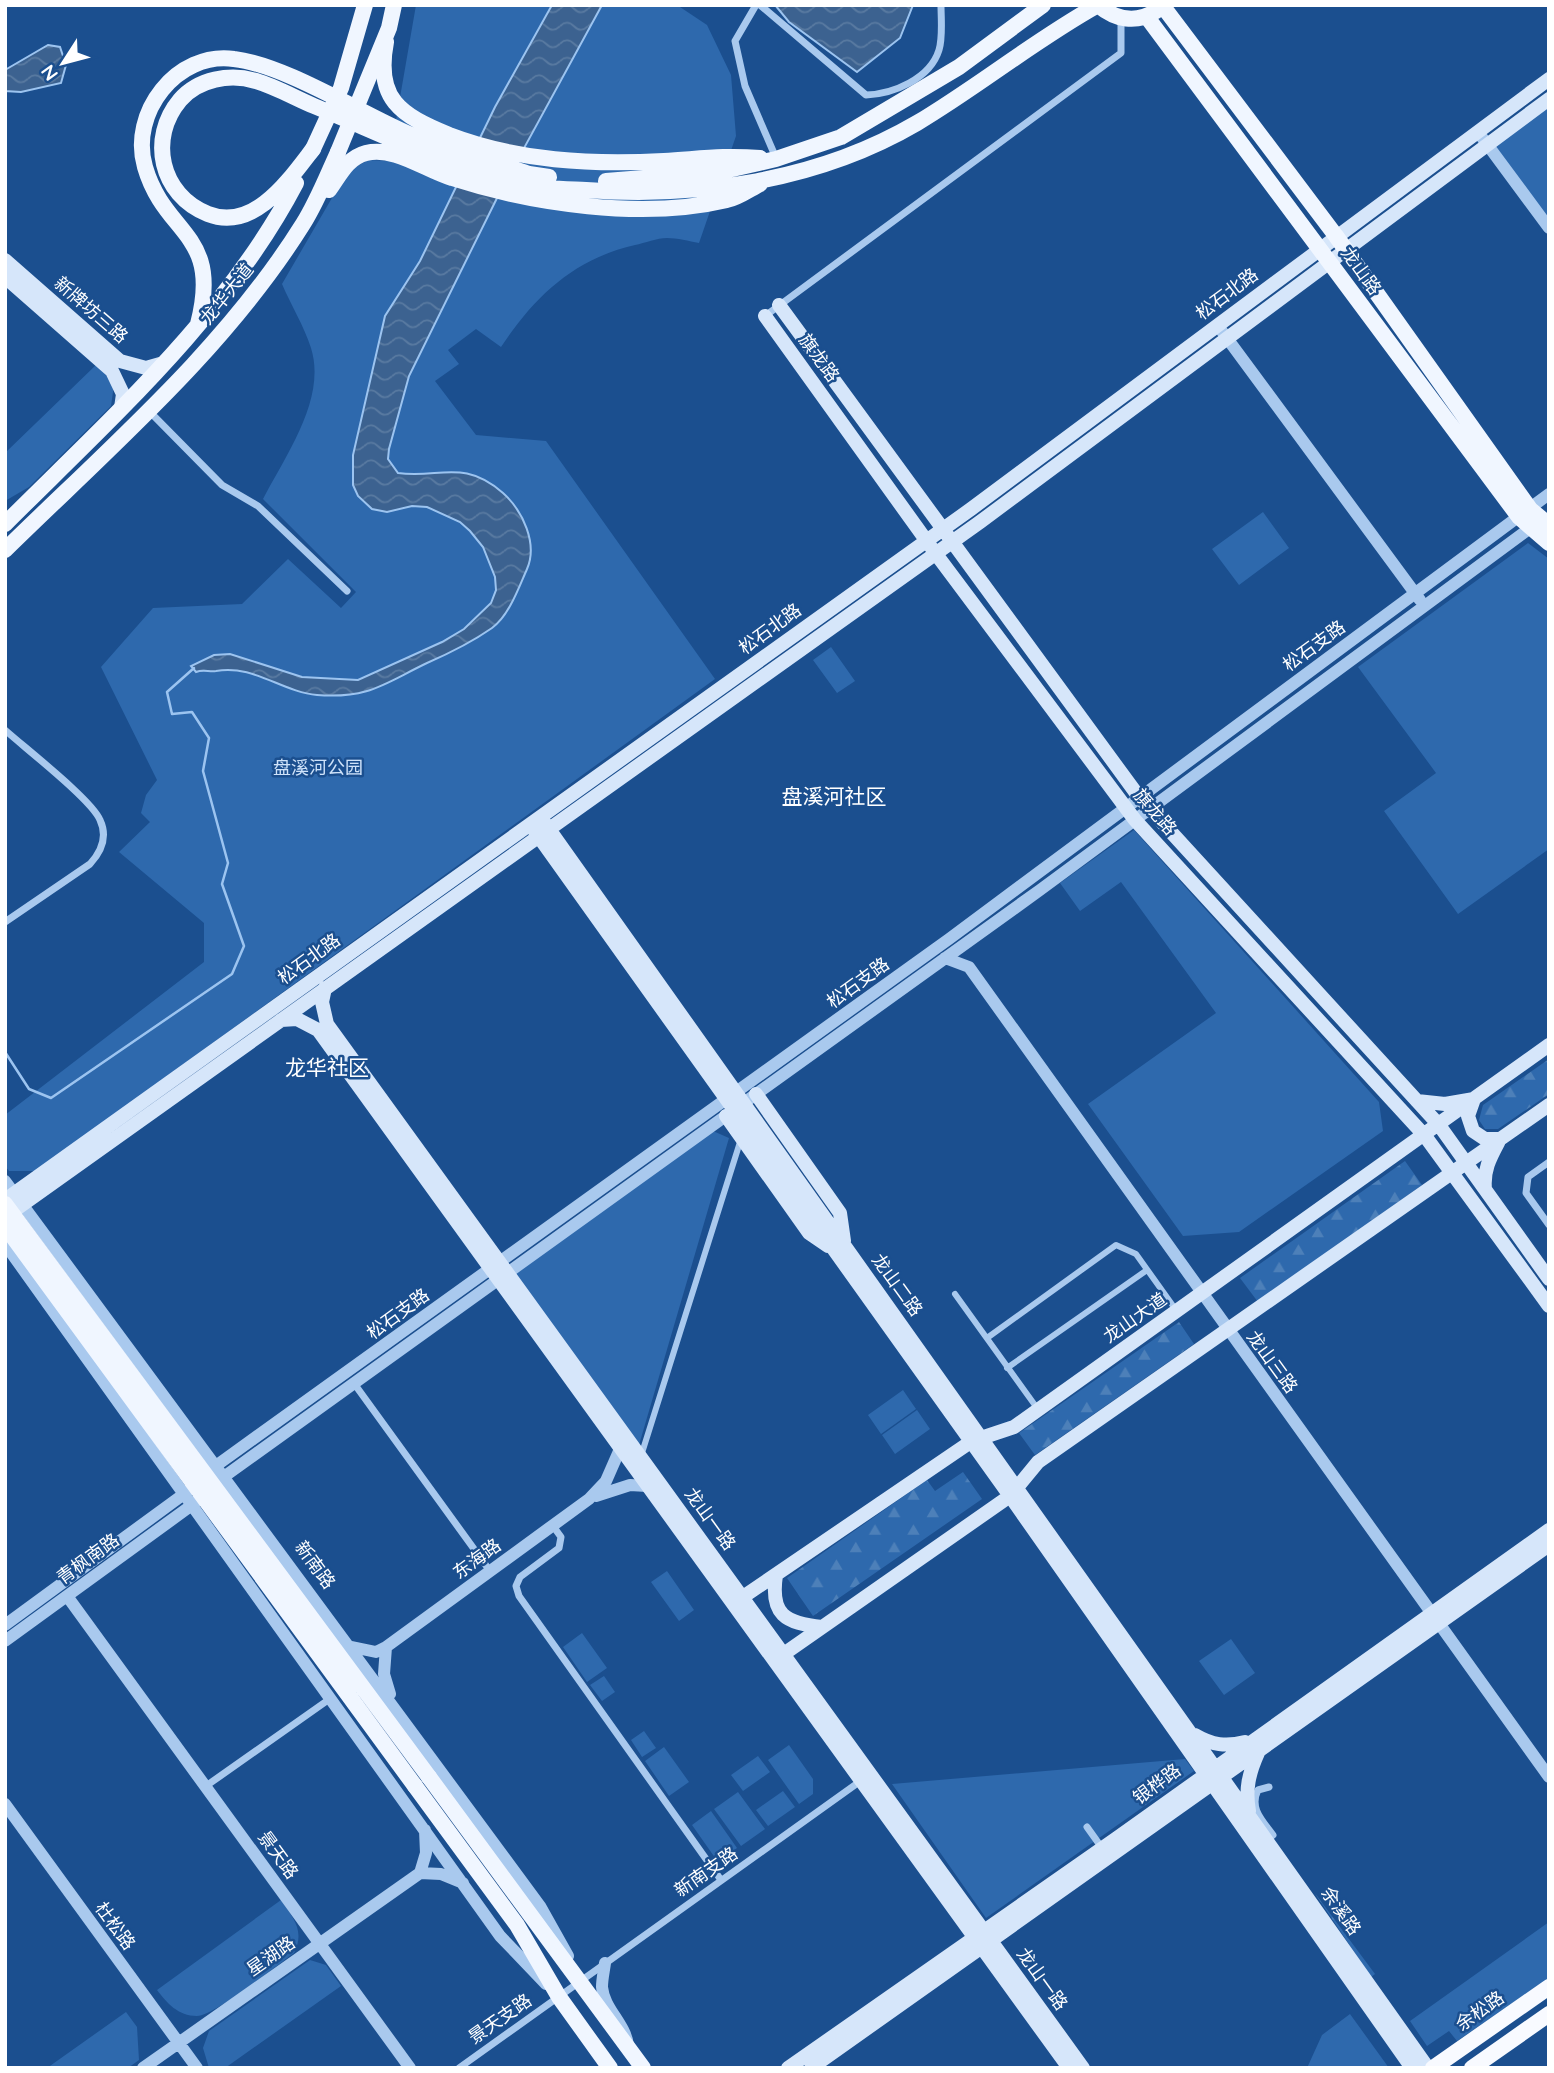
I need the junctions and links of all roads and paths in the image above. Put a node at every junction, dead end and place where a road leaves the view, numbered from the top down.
1 (365, 5) edge
2 (394, 5) edge
3 (758, 5) edge
4 (941, 5) edge
5 (1043, 5) edge
6 (1098, 5) edge
7 (1162, 5) edge
8 (1147, 17) junction
9 (1121, 19) junction
10 (389, 28) junction
11 (1549, 79) edge
12 (1549, 99) edge
13 (1478, 132) junction
14 (408, 140) junction
15 (1488, 144) junction
16 (313, 149) junction
17 (776, 159) junction
18 (562, 191) junction
19 (304, 222) junction
20 (1549, 228) edge
21 (1341, 243) junction
22 (1325, 255) junction
23 (5, 260) edge
24 (5, 277) edge
25 (779, 305) junction
26 (765, 316) joint
27 (198, 324) junction
28 (1217, 325) junction
29 (1227, 338) junction
30 (160, 364) junction
31 (121, 408) junction
32 (149, 410) junction
33 (44, 484) junction
34 (1549, 495) edge
35 (5, 514) edge
36 (1536, 519) edge
37 (35, 521) junction
38 (5, 524) edge
39 (941, 530) junction
40 (927, 541) junction
41 (951, 542) junction
42 (1549, 542) edge
43 (5, 550) edge
44 (936, 554) junction
45 (5, 556) edge
46 (347, 592) dead end
47 (1415, 593) junction
48 (1424, 606) junction
49 (5, 730) edge
50 (1139, 797) junction
51 (1125, 807) junction
52 (1149, 810) junction
53 (1135, 820) junction
54 (538, 825) junction
55 (5, 922) edge
56 (969, 941) junction
57 (945, 958) junction
58 (969, 967) junction
59 (325, 988) junction
60 (281, 1020) junction
61 (1549, 1045) edge
62 (755, 1094) junction
63 (1474, 1099) junction
64 (1417, 1101) junction
65 (733, 1104) junction
66 (1549, 1105) edge
67 (1439, 1125) junction
68 (1425, 1136) junction
69 (741, 1137) junction
70 (1500, 1139) junction
71 (1549, 1162) edge
72 (1466, 1163) junction
73 (1453, 1172) junction
74 (5, 1181) edge
75 (1485, 1190) junction
76 (12, 1201) edge
77 (5, 1217) edge
78 (1549, 1225) edge
79 (5, 1226) edge
80 (5, 1244) edge
81 (840, 1249) junction
82 (1147, 1270) junction
83 (499, 1272) junction
84 (1549, 1279) edge
85 (956, 1293) dead end
86 (1203, 1294) junction
87 (1549, 1306) edge
88 (1177, 1312) junction
89 (1229, 1331) junction
90 (987, 1338) junction
91 (1007, 1368) junction
92 (351, 1378) junction
93 (1038, 1410) junction
94 (977, 1440) junction
95 (620, 1449) junction
96 (641, 1456) junction
97 (217, 1465) junction
98 (225, 1476) junction
99 (609, 1485) junction
100 (647, 1486) junction
101 (1014, 1491) junction
102 (184, 1494) junction
103 (192, 1506) junction
104 (553, 1526) junction
105 (1549, 1530) edge
106 (1549, 1545) edge
107 (490, 1571) junction
108 (776, 1575) junction
109 (67, 1596) junction
110 (738, 1601) junction
111 (1435, 1619) junction
112 (5, 1625) edge
113 (822, 1627) junction
114 (5, 1641) edge
115 (351, 1647) junction
116 (386, 1647) junction
117 (779, 1657) junction
118 (331, 1698) junction
119 (392, 1702) junction
120 (1191, 1733) junction
121 (1254, 1746) junction
122 (1214, 1774) junction
123 (867, 1777) junction
124 (1549, 1777) edge
125 (206, 1786) junction
126 (1269, 1787) dead end
127 (5, 1804) edge
128 (1250, 1815) junction
129 (1087, 1827) dead end
130 (425, 1830) junction
131 (1267, 1840) junction
132 (1103, 1848) junction
133 (420, 1873) junction
134 (721, 1880) junction
135 (463, 1883) junction
136 (983, 1940) junction
137 (320, 1943) junction
138 (605, 1963) junction
139 (582, 1980) junction
140 (1549, 1987) edge
141 (559, 1997) junction
142 (1549, 2014) edge
143 (178, 2043) junction
144 (628, 2045) junction
145 (143, 2068) edge
146 (197, 2068) edge
147 (410, 2068) edge
148 (459, 2068) edge
149 (610, 2068) edge
150 (643, 2068) edge
151 (788, 2068) edge
152 (811, 2068) edge
153 (1069, 2068) edge
154 (1083, 2068) edge
155 (1412, 2068) edge
156 (1430, 2068) edge
157 (1472, 2068) edge

1 - 16 main road, 龙华大道, bridge
2 - 10 main road, 龙华大道, bridge
3 - 4 street
3 - 17 street
5 - 17 main road
6 - 9 main road
6 - 18 main road
7 - 8 main road
7 - 21 main road, 龙山路
8 - 9 main road
8 - 22 main road, 龙山路
9 - 25 street
10 - 17 main road, bridge
10 - 19 main road, 龙华大道, bridge
11 - 13 main road, 松石北路
12 - 15 main road, 松石北路
13 - 15 street
13 - 21 main road, 松石北路
14 - 16 main road
14 - 18 main road
14 - 27 main road
15 - 20 street
15 - 21 main road, 松石北路
16 - 27 main road, 龙华大道
17 - 18 main road
18 - 19 main road
19 - 32 main road, 龙华大道
21 - 22 main road, 松石北路
21 - 36 main road, 龙山路
22 - 28 main road, 松石北路
22 - 29 main road, 松石北路
22 - 36 main road, 龙山路
23 - 30 main road, 新牌坊三路
24 - 31 main road, 新牌坊三路
25 - 26 street
25 - 39 main road
26 - 40 main road, 旗龙路
27 - 30 main road, 龙华大道
28 - 29 street
28 - 39 main road, 松石北路
29 - 41 main road, 松石北路
29 - 47 street
30 - 31 main road, 龙华大道
31 - 33 main road, 龙华大道
32 - 37 main road, 龙华大道
32 - 46 street
33 - 35 street
33 - 38 main road, 龙华大道
34 - 36 street, 松石支路
36 - 42 main road, 龙山路
36 - 47 street, 松石支路
36 - 48 street, 松石支路
37 - 43 main road, 龙华大道
37 - 45 street
39 - 40 main road, 松石北路
39 - 41 main road
40 - 44 main road, 旗龙路
40 - 54 main road, 松石北路
41 - 44 main road, 松石北路
41 - 50 main road
44 - 51 main road, 旗龙路
44 - 54 main road, 松石北路
47 - 48 street
47 - 50 street, 松石支路
48 - 52 street, 松石支路
49 - 55 street
50 - 51 street, 松石支路
50 - 52 main road
51 - 53 main road, 旗龙路
51 - 65 street, 松石支路
52 - 53 street, 松石支路
52 - 64 main road
53 - 56 street, 松石支路
53 - 68 main road, 旗龙路
54 - 59 main road, 松石北路
54 - 65 main road, 龙山二路
54 - 76 main road, 松石北路
56 - 57 street, 松石支路
56 - 58 street
57 - 58 street
57 - 62 street, 松石支路
58 - 86 street, 龙山三路
59 - 60 main road, 松石北路
59 - 83 main road, 龙山一路
60 - 76 main road, 松石北路
60 - 83 main road, 龙山一路
61 - 63 main road, 龙山大道
62 - 65 street, 松石支路
62 - 81 main road
63 - 64 main road
63 - 67 main road, 龙山大道
63 - 70 main road
64 - 67 main road
65 - 69 main road
65 - 81 main road, 龙山二路
65 - 83 street, 松石支路
66 - 70 main road
67 - 68 main road, 龙山大道
67 - 72 main road
68 - 73 main road, 旗龙路
68 - 86 main road, 龙山大道
69 - 81 main road
69 - 96 street
70 - 72 main road
70 - 75 main road
71 - 78 street
72 - 73 main road
72 - 75 main road
73 - 87 main road, 旗龙路
73 - 89 main road
74 - 76 street, 新南路
75 - 84 main road
76 - 77 main road, 松石北路
76 - 97 street, 新南路
76 - 139 main road, 新南路, bridge
79 - 141 main road, bridge
80 - 102 street
81 - 94 main road, 龙山二路
82 - 88 street
82 - 90 street
82 - 91 street
83 - 92 street, 松石支路
83 - 95 main road, 龙山一路
83 - 96 main road, 龙山一路
85 - 90 street
86 - 88 main road, 龙山大道
86 - 89 street, 龙山三路
88 - 93 main road, 龙山大道
89 - 101 main road
89 - 111 street, 龙山三路
90 - 91 street
91 - 93 street
92 - 97 street, 松石支路
92 - 98 street, 松石支路
92 - 107 street
93 - 94 main road, 龙山大道
94 - 101 main road, 龙山二路
94 - 108 main road, 龙山大道
95 - 99 street
95 - 100 main road, 龙山一路
96 - 110 main road, 龙山一路
97 - 98 street, 新南路
97 - 102 street, 松石支路
98 - 103 street, 松石支路
98 - 115 street, 新南路
99 - 100 street, 东海路
99 - 104 street, 东海路
100 - 110 main road, 龙山一路
101 - 113 main road
101 - 120 main road, 龙山二路
101 - 122 main road, 龙山二路
102 - 103 street
102 - 112 street, 青枫南路
103 - 109 street, 青枫南路
103 - 118 street
104 - 107 street, 东海路
104 - 134 street
105 - 111 main road, 银桦路
106 - 111 main road, 银桦路
107 - 116 street, 东海路
108 - 110 main road, 龙山大道
108 - 113 main road
109 - 114 street, 青枫南路
109 - 125 street, 景天路
110 - 117 main road, 龙山一路
111 - 121 main road, 银桦路
111 - 124 street, 龙山三路
113 - 117 main road
115 - 116 street
115 - 119 street, 新南路
116 - 119 street
117 - 123 main road, 龙山一路
118 - 125 street
118 - 130 street
119 - 139 street, 新南路
120 - 121 main road
120 - 122 main road, 龙山二路
121 - 122 main road, 银桦路
121 - 128 main road
122 - 128 main road, 余溪路
122 - 132 main road, 银桦路
122 - 136 main road, 银桦路
122 - 155 main road, 余溪路
123 - 134 street, 新南支路
123 - 136 main road, 龙山一路
125 - 137 street, 景天路
126 - 131 street
127 - 143 street, 杜松路
128 - 131 main road, 余溪路
129 - 132 street
130 - 133 street
130 - 135 street
131 - 156 main road, 余溪路
132 - 136 main road, 银桦路
133 - 135 street
133 - 137 street, 星湖路
134 - 138 street, 新南支路
135 - 141 street
136 - 151 main road, 银桦路
136 - 152 main road, 银桦路
136 - 153 main road, 龙山一路
136 - 154 main road, 龙山一路
137 - 143 street, 星湖路
137 - 147 street, 景天路
138 - 139 street, 新南支路
138 - 144 street
139 - 141 street, 新南支路
139 - 144 main road, 新南路
140 - 156 highway, 余松路
141 - 148 street, 景天支路
141 - 149 main road
142 - 157 highway
143 - 145 street, 星湖路
143 - 146 street, 杜松路
144 - 150 main road, 新南路

